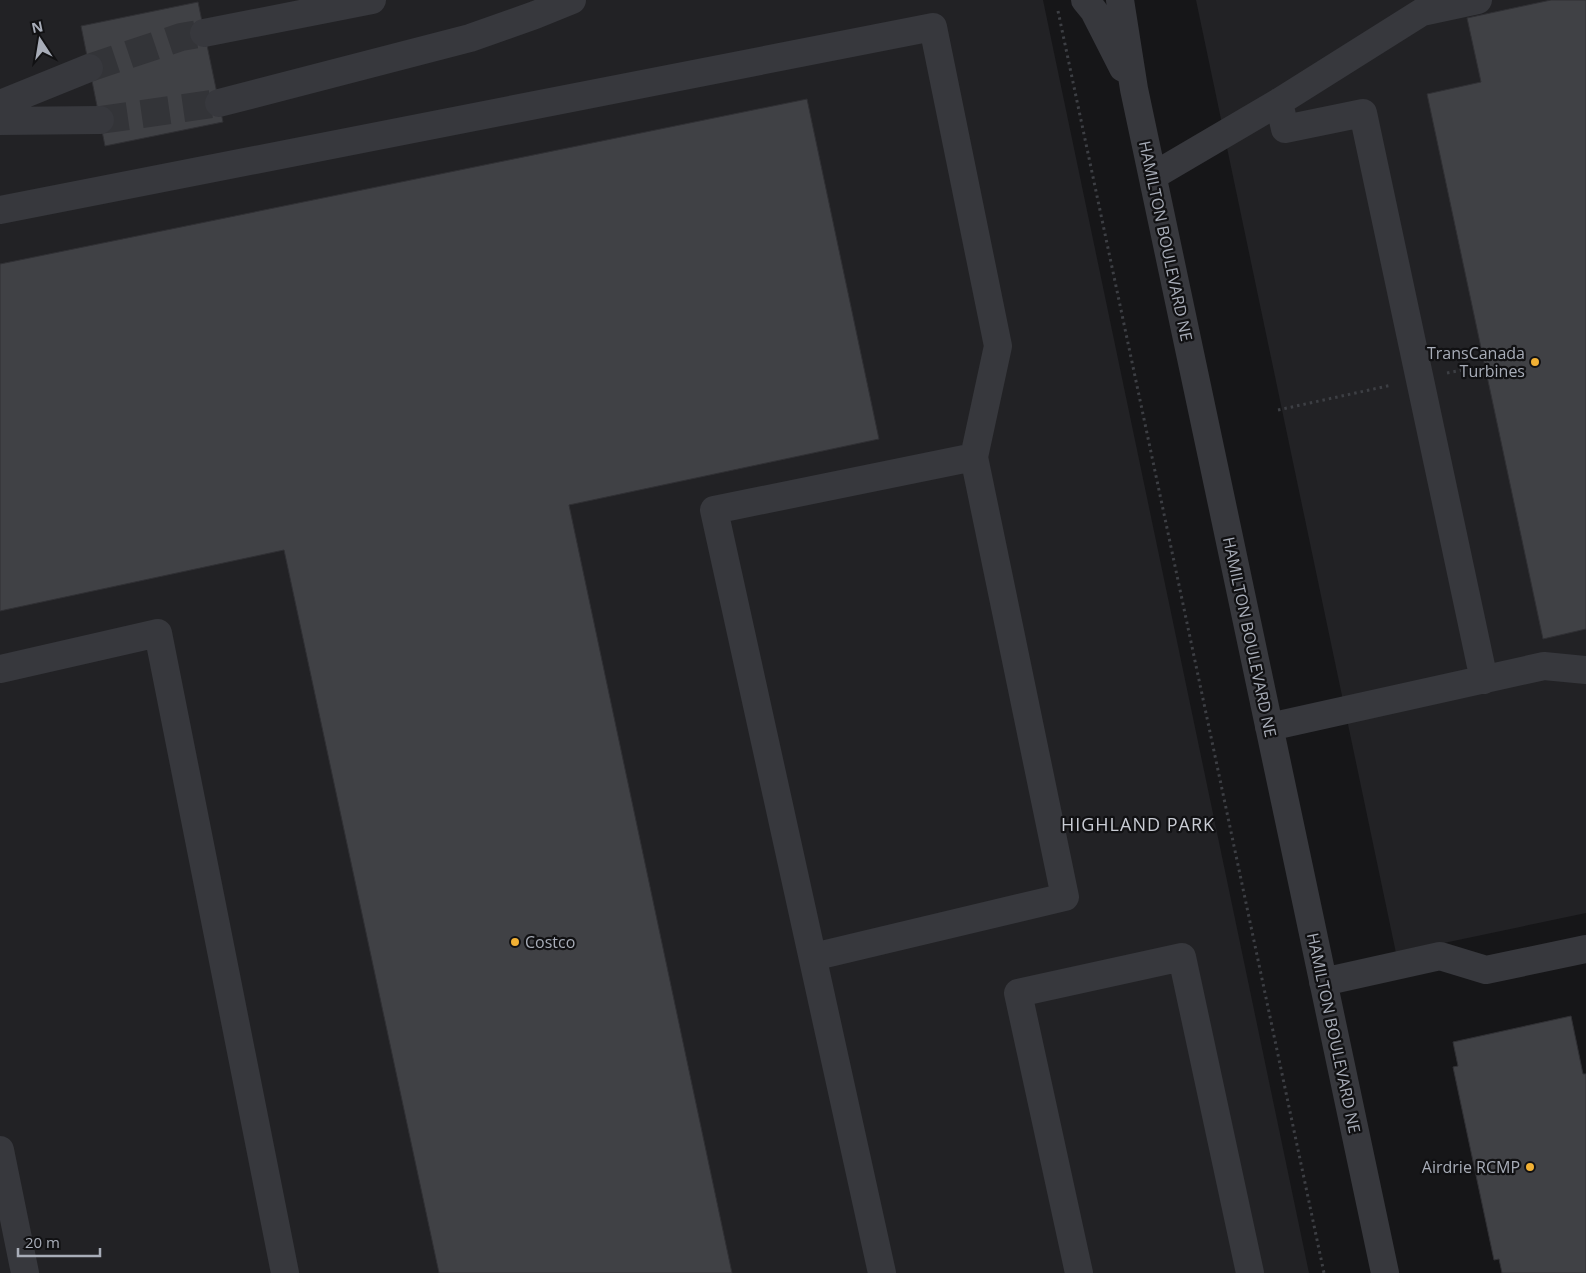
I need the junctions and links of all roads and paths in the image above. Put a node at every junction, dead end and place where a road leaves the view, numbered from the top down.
1 (372, 0) edge
2 (572, 0) edge
3 (1085, 0) edge
4 (1120, 0) edge
5 (1478, 0) edge
6 (1058, 10) dead end
7 (204, 33) tunnel mouth
8 (90, 68) tunnel mouth
9 (1134, 89) junction
10 (1279, 102) junction
11 (219, 103) tunnel mouth
12 (0, 104) edge
13 (100, 120) tunnel mouth
14 (0, 121) edge
15 (1153, 176) junction
16 (0, 210) edge
17 (1467, 369) dead end
18 (1420, 379) junction
19 (1278, 410) dead end
20 (974, 457) junction
21 (0, 668) edge
22 (1586, 670) edge
23 (1484, 680) junction
24 (1269, 727) junction
25 (1586, 949) edge
26 (813, 956) junction
27 (1324, 982) junction
28 (0, 1150) edge
29 (1243, 1271) edge
30 (26, 1273) edge
31 (286, 1273) edge
32 (882, 1273) edge
33 (1079, 1273) edge
34 (1324, 1273) edge
35 (1385, 1273) edge

1 - 7 street
2 - 11 street
3 - 9 street
4 - 9 street, HAMILTON BOULEVARD NE
5 - 10 street
6 - 34 path
8 - 12 street
9 - 15 street, HAMILTON BOULEVARD NE
10 - 15 street
10 - 18 street
13 - 14 street
15 - 24 street, HAMILTON BOULEVARD NE
16 - 20 street
17 - 18 path
18 - 19 path
18 - 23 street
20 - 26 street
20 - 26 street
21 - 31 street
22 - 23 street
23 - 24 street
24 - 27 street, HAMILTON BOULEVARD NE
25 - 27 street
26 - 32 street
27 - 35 street, HAMILTON BOULEVARD NE
28 - 30 street
29 - 33 street

